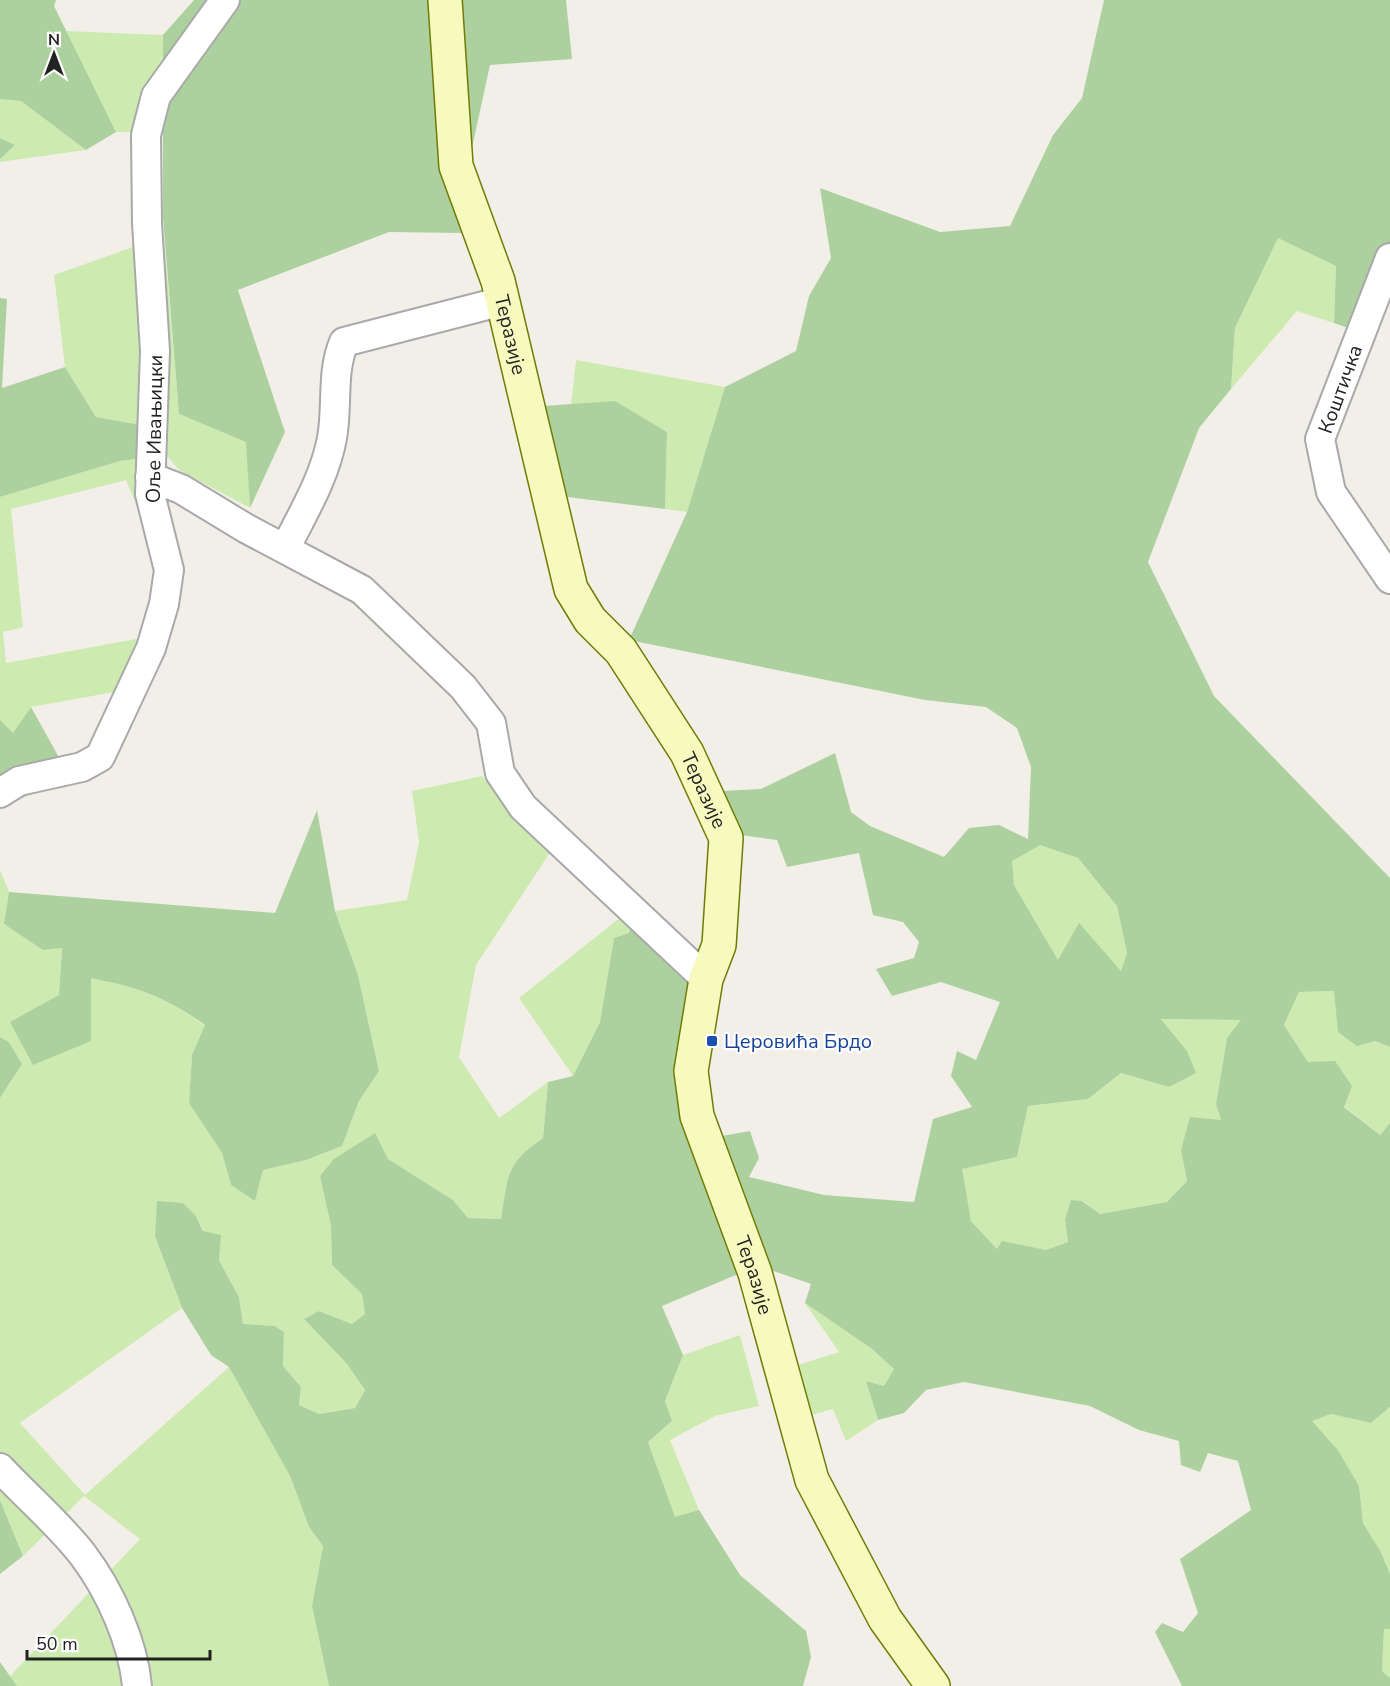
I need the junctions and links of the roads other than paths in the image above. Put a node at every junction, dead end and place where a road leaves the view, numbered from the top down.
1 (225, 0) edge
2 (445, 0) edge
3 (1390, 258) edge
4 (503, 301) junction
5 (150, 477) junction
6 (285, 549) junction
7 (1390, 579) edge
8 (0, 793) edge
9 (706, 979) junction
10 (0, 1468) edge
11 (137, 1686) edge
12 (933, 1686) edge

1 - 5 street, Оље Ивањицки
2 - 4 street, Теразије
3 - 7 street, Коштичка
4 - 6 street
4 - 9 street, Теразије
5 - 6 street
5 - 8 street, Оље Ивањицки
6 - 9 street
9 - 12 street, Теразије
10 - 11 street

